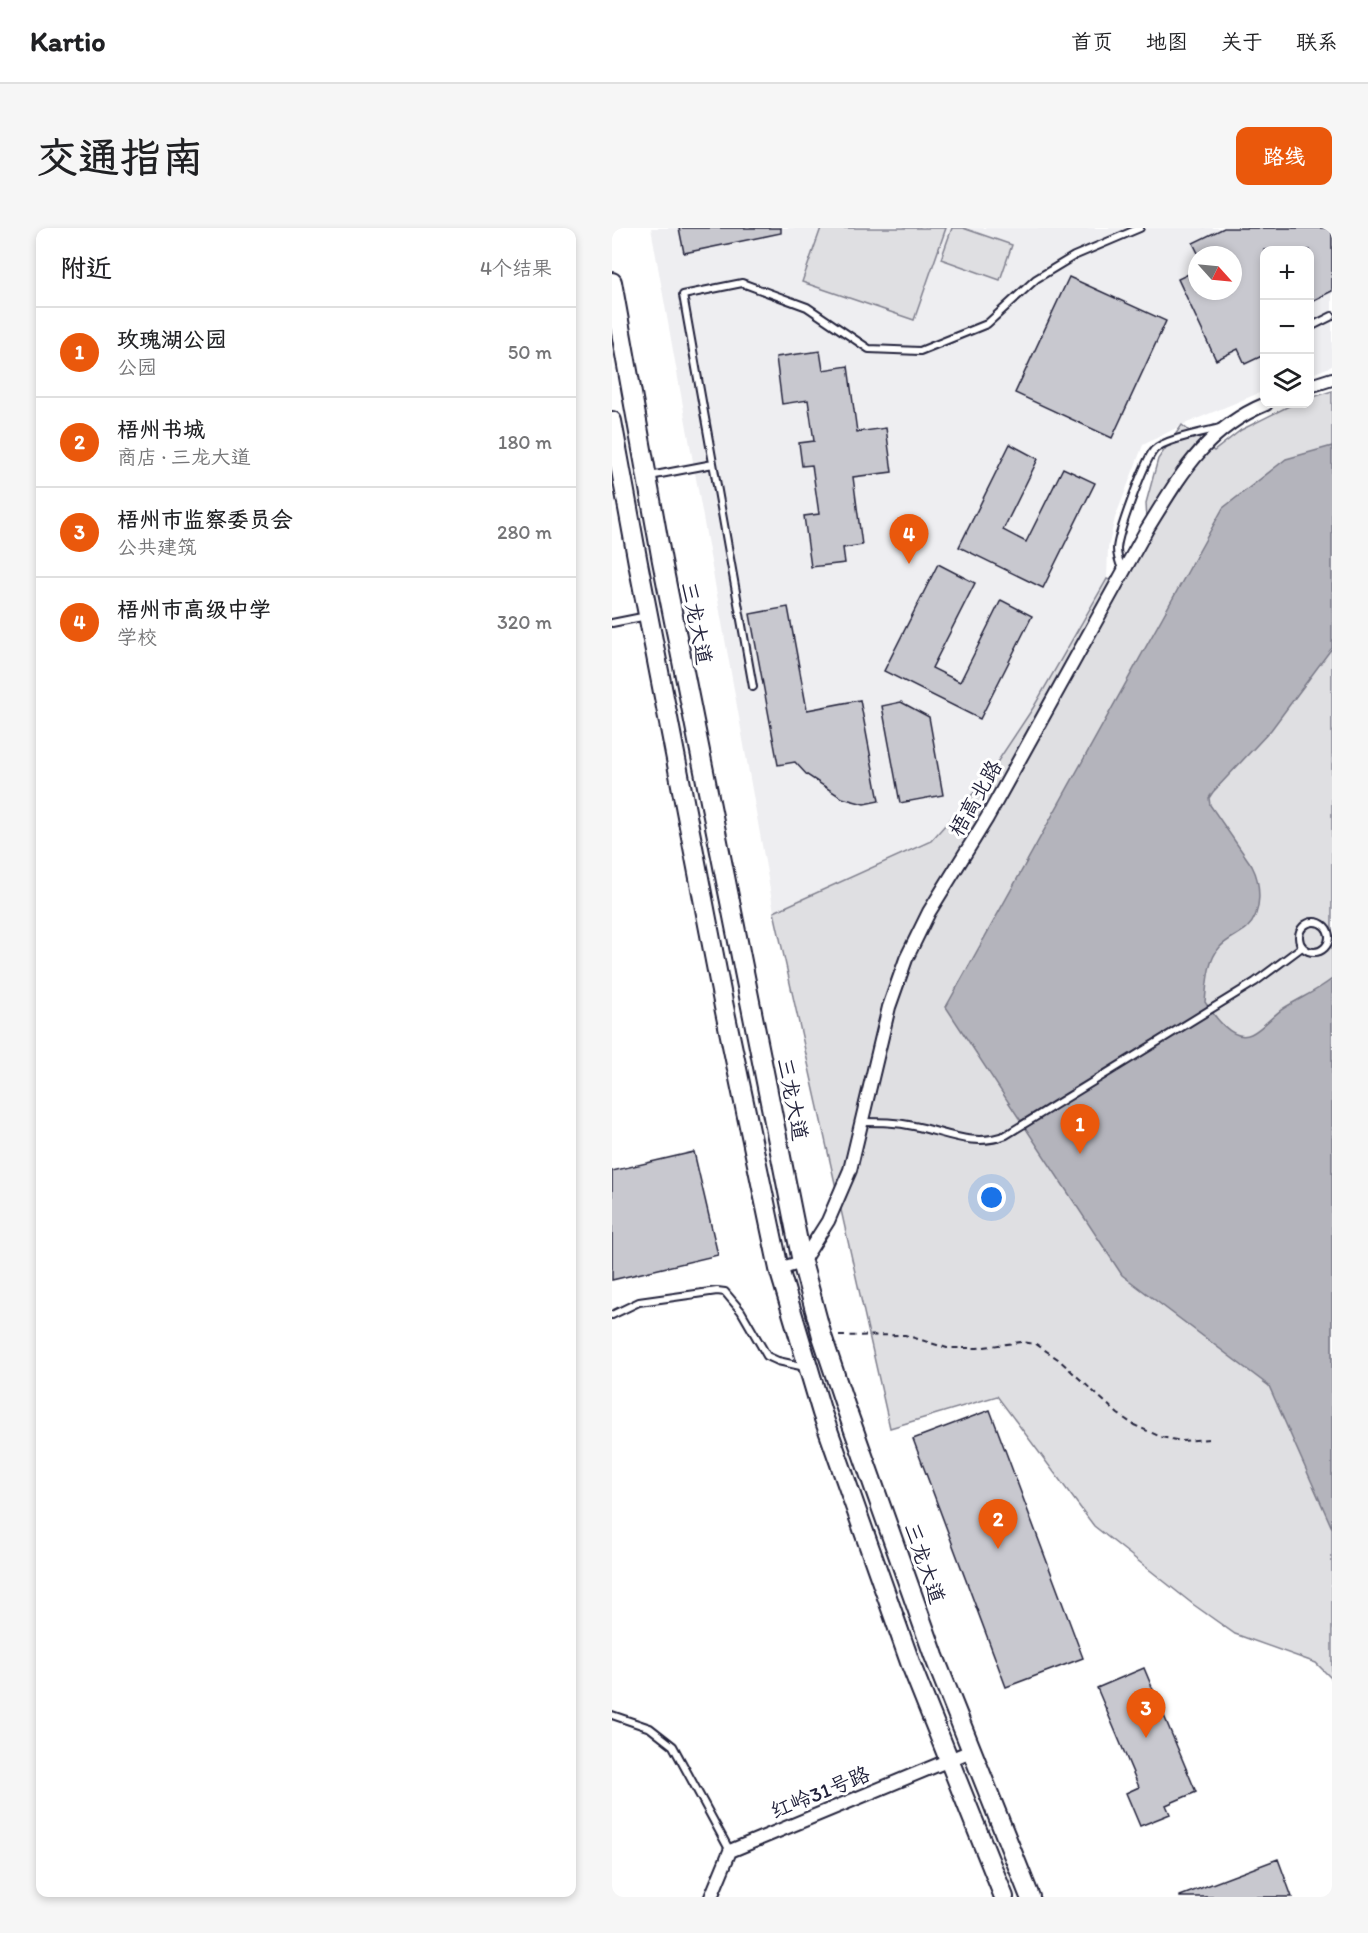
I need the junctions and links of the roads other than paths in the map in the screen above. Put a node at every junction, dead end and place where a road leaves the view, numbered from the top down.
1 (1140, 228) edge
2 (612, 282) edge
3 (1332, 316) edge
4 (1314, 325) edge
5 (1332, 379) edge
6 (1314, 385) edge
7 (1260, 406) edge
8 (612, 421) edge
9 (1223, 427) junction
10 (713, 464) junction
11 (647, 476) junction
12 (1124, 572) junction
13 (648, 616) junction
14 (612, 623) edge
15 (753, 687) dead end
16 (1330, 928) edge
17 (1302, 946) junction
18 (862, 1122) junction
19 (802, 1262) junction
20 (779, 1269) junction
21 (612, 1316) edge
22 (809, 1368) junction
23 (612, 1715) edge
24 (971, 1751) junction
25 (949, 1760) junction
26 (730, 1851) junction
27 (711, 1897) edge
28 (1004, 1897) edge
29 (1030, 1897) edge

1 - 10 lane
2 - 11 main road, 三龙大道
3 - 4 lane
5 - 6 street
7 - 9 street, 梧高北路
8 - 13 main road
9 - 12 street, 梧高北路
9 - 12 lane
10 - 11 lane
10 - 15 lane
11 - 19 main road, 三龙大道
12 - 18 street, 梧高北路
13 - 14 lane
13 - 20 main road
16 - 17 lane
16 - 17 lane
17 - 18 lane
18 - 19 street, 梧高北路
19 - 20 street
19 - 24 main road, 三龙大道
20 - 22 main road
21 - 22 lane
22 - 25 main road
23 - 26 lane
24 - 25 street, 红岭31号路
24 - 29 main road, 三龙大道
25 - 26 street, 红岭31号路
25 - 28 main road
26 - 27 street

